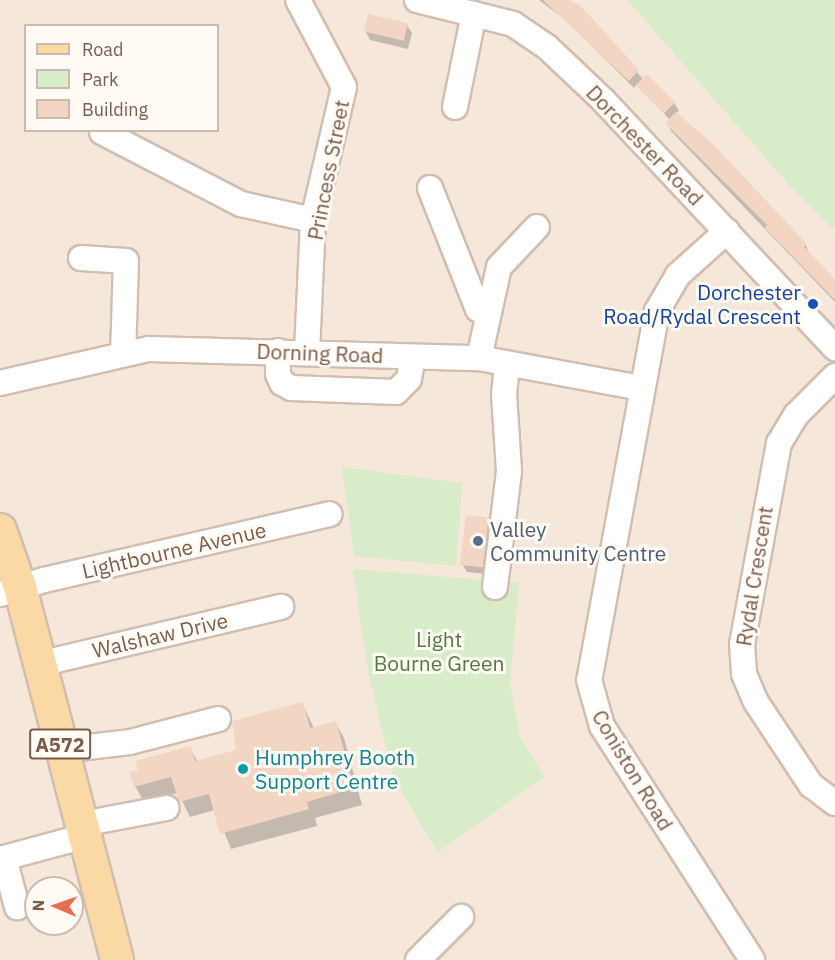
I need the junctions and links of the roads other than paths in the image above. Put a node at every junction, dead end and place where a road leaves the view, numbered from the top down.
1 (298, 0) edge
2 (417, 0) edge
3 (474, 14) junction
4 (455, 107) dead end
5 (102, 132) edge
6 (430, 188) dead end
7 (313, 220) junction
8 (537, 227) dead end
9 (727, 231) junction
10 (456, 252) junction
11 (81, 258) dead end
12 (497, 271) junction
13 (486, 312) junction
14 (835, 348) edge
15 (278, 351) junction
16 (307, 352) junction
17 (123, 354) junction
18 (413, 357) junction
19 (479, 358) junction
20 (507, 364) junction
21 (835, 376) edge
22 (0, 383) edge
23 (641, 388) junction
24 (329, 514) dead end
25 (0, 530) edge
26 (495, 587) dead end
27 (10, 591) edge
28 (281, 607) dead end
29 (39, 664) junction
30 (218, 719) dead end
31 (62, 750) junction
32 (835, 804) edge
33 (167, 808) dead end
34 (84, 830) junction
35 (2, 859) edge
36 (17, 907) dead end
37 (461, 917) dead end
38 (117, 960) edge
39 (418, 960) edge
40 (752, 960) edge

1 - 7 street, Princess Street
2 - 3 street, Dorchester Road
3 - 4 street
3 - 9 street, Dorchester Road
5 - 7 street
6 - 10 street
7 - 16 street, Princess Street
8 - 12 street
9 - 14 street, Dorchester Road
9 - 23 street, Coniston Road
10 - 12 street
10 - 13 street
11 - 17 street
12 - 13 street
13 - 19 street
15 - 16 street, Dorning Road
15 - 17 street, Dorning Road
15 - 18 street
16 - 18 street, Dorning Road
17 - 22 street, Dorning Road
18 - 19 street, Dorning Road
19 - 20 street, Dorning Road
20 - 23 street, Dorning Road
20 - 26 street
21 - 32 street, Rydal Crescent
23 - 40 street, Coniston Road
24 - 27 street, Lightbourne Avenue
25 - 27 main road, A572
27 - 29 main road, A572
28 - 29 street, Walshaw Drive
29 - 31 main road, A572
30 - 31 street
31 - 34 main road, A572
33 - 34 street
34 - 35 street
34 - 38 main road, A572
35 - 36 street
37 - 39 street

